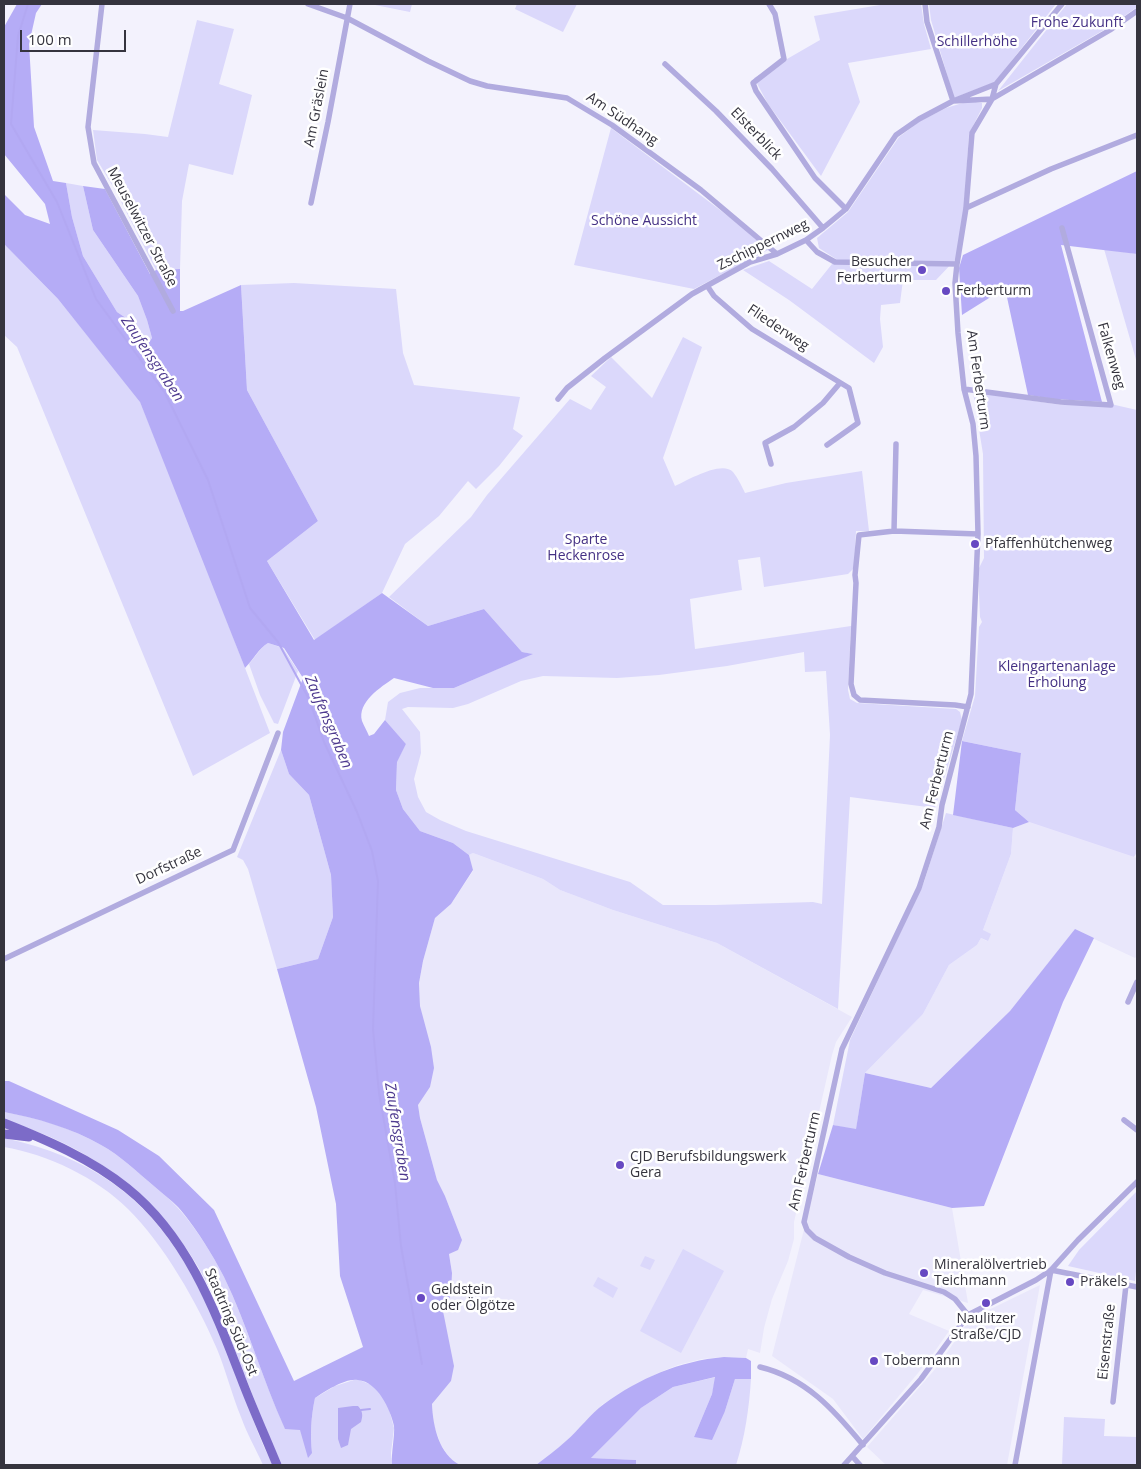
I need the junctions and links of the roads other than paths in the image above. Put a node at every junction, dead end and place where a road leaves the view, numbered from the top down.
1 (102, 4) edge
2 (308, 4) edge
3 (350, 4) edge
4 (769, 4) edge
5 (925, 4) edge
6 (1062, 4) edge
7 (1137, 11) edge
8 (347, 18) junction
9 (665, 64) dead end
10 (996, 84) junction
11 (992, 99) junction
12 (953, 101) junction
13 (1137, 135) edge
14 (311, 203) dead end
15 (966, 208) junction
16 (846, 209) junction
17 (823, 228) junction
18 (1062, 228) dead end
19 (806, 240) junction
20 (778, 254) junction
21 (957, 264) junction
22 (708, 286) junction
23 (173, 311) dead end
24 (840, 382) junction
25 (964, 389) junction
26 (558, 399) dead end
27 (896, 444) dead end
28 (827, 445) dead end
29 (771, 464) dead end
30 (894, 531) junction
31 (978, 534) junction
32 (968, 707) junction
33 (278, 733) dead end
34 (4, 959) edge
35 (1137, 982) edge
36 (1128, 1002) dead end
37 (1124, 1120) dead end
38 (4, 1123) edge
39 (1137, 1130) edge
40 (4, 1134) edge
41 (39, 1139) junction
42 (1137, 1182) edge
43 (1051, 1270) junction
44 (1126, 1285) junction
45 (1137, 1287) edge
46 (968, 1315) junction
47 (760, 1367) dead end
48 (1113, 1402) dead end
49 (862, 1445) junction
50 (852, 1456) junction
51 (277, 1465) edge
52 (844, 1465) edge
53 (856, 1465) edge
54 (860, 1465) edge
55 (1015, 1465) edge

1 - 23 street, Meuselwitzer Straße
2 - 8 street, Am Südhang
3 - 8 street
4 - 16 street
5 - 12 street
6 - 10 street
7 - 11 street
8 - 14 street, Am Gräslein
8 - 20 street, Am Südhang
9 - 17 street, Elsterblick
10 - 11 street
10 - 12 street
11 - 12 street, Zschippernweg
11 - 15 street, Am Ferberturm
12 - 16 street, Zschippernweg
13 - 15 street
15 - 21 street, Am Ferberturm
16 - 17 street, Zschippernweg
17 - 19 street, Zschippernweg
18 - 25 street, Falkenweg
19 - 20 street, Zschippernweg
19 - 21 street
20 - 22 street, Zschippernweg
21 - 25 street, Am Ferberturm
22 - 24 street, Fliederweg
22 - 26 street, Zschippernweg
24 - 28 street, Fliederweg
24 - 29 street
25 - 31 street, Am Ferberturm
27 - 30 street
30 - 31 street
30 - 32 street
31 - 32 street, Am Ferberturm
32 - 46 street, Am Ferberturm
33 - 34 street, Dorfstraße
35 - 36 street
37 - 39 street
38 - 41 main road, Stadtring Süd-Ost
40 - 41 main road, Stadtring Süd-Ost
41 - 51 main road, Stadtring Süd-Ost
42 - 43 street
43 - 44 street
43 - 46 street
43 - 55 street
44 - 45 street
44 - 48 street, Eisenstraße
46 - 49 street
47 - 49 street
49 - 50 street
50 - 52 street
50 - 53 street
50 - 54 street

